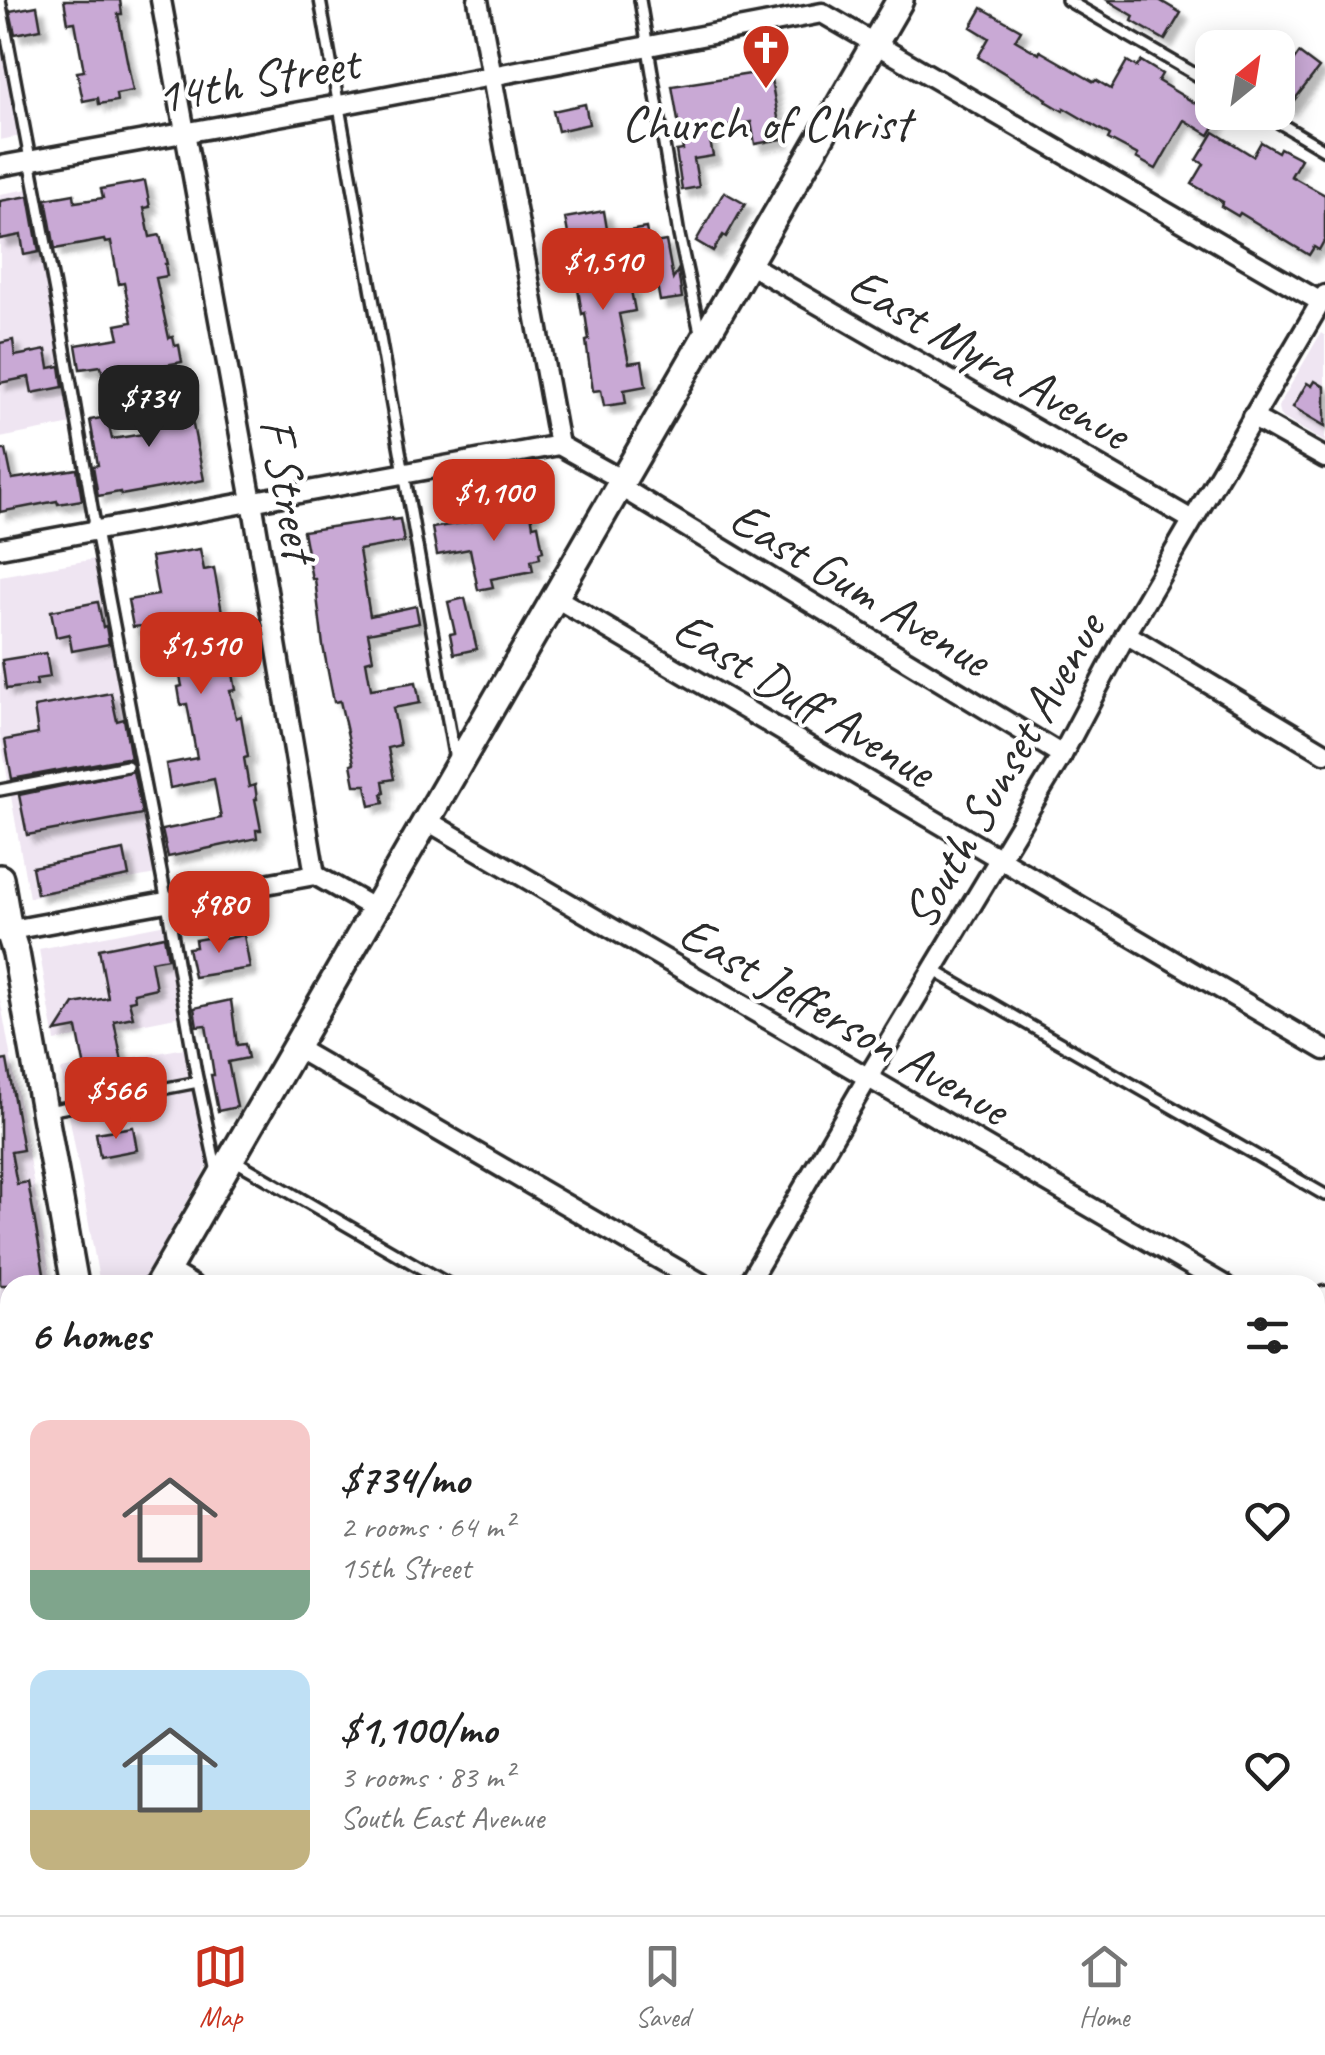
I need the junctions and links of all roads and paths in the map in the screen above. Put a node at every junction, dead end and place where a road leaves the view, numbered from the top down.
1 (0, 0) edge
2 (161, 0) edge
3 (320, 0) edge
4 (478, 0) edge
5 (640, 0) edge
6 (900, 0) edge
7 (1067, 0) edge
8 (799, 9) edge
9 (875, 44) junction
10 (647, 47) junction
11 (1195, 74) edge
12 (492, 76) junction
13 (339, 105) junction
14 (1291, 130) edge
15 (184, 132) junction
16 (1325, 150) edge
17 (30, 160) junction
18 (0, 166) edge
19 (748, 263) junction
20 (1324, 300) edge
21 (702, 340) junction
22 (1252, 417) junction
23 (559, 444) junction
24 (1325, 458) edge
25 (404, 474) junction
26 (621, 483) junction
27 (252, 501) junction
28 (1192, 520) junction
29 (96, 531) junction
30 (0, 548) edge
31 (556, 598) junction
32 (1126, 634) junction
33 (1325, 753) edge
34 (1062, 755) junction
35 (126, 766) dead end
36 (456, 768) junction
37 (0, 790) edge
38 (426, 820) junction
39 (999, 859) junction
40 (315, 876) junction
41 (0, 878) edge
42 (167, 903) junction
43 (375, 908) junction
44 (5, 932) edge
45 (932, 970) junction
46 (296, 1048) junction
47 (1325, 1050) edge
48 (867, 1079) junction
49 (198, 1082) junction
50 (43, 1112) junction
51 (226, 1169) junction
52 (1325, 1195) edge
53 (73, 1275) edge
54 (164, 1275) edge
55 (431, 1275) edge
56 (687, 1275) edge
57 (753, 1275) edge
58 (1207, 1275) edge

1 - 17 lane
2 - 15 street, F Street
3 - 13 lane
4 - 12 street
5 - 10 lane
6 - 9 street
7 - 11 lane
8 - 9 street, 14th Street
8 - 10 street, 14th Street
9 - 19 street
9 - 20 street, 14th Street
10 - 12 street, 14th Street
10 - 21 lane
12 - 13 street, 14th Street
12 - 23 street
13 - 15 street, 14th Street
13 - 25 lane
14 - 16 lane
15 - 17 street, 14th Street
15 - 27 street, F Street
17 - 18 street, 14th Street
17 - 29 lane
19 - 21 street
19 - 28 street, East Myra Avenue
20 - 22 street, South Sunset Avenue
21 - 26 street
22 - 24 street
22 - 28 street, South Sunset Avenue
23 - 25 street
23 - 26 street, East Gum Avenue
25 - 27 street
25 - 36 lane
26 - 31 street
26 - 34 street, East Gum Avenue
27 - 29 street
27 - 40 street, F Street
28 - 32 street, South Sunset Avenue
29 - 30 street
29 - 42 lane
31 - 36 street
31 - 39 street, East Duff Avenue
32 - 33 street
32 - 34 street, South Sunset Avenue
34 - 39 street, South Sunset Avenue
35 - 37 lane
36 - 38 street
38 - 43 street
38 - 48 street, East Jefferson Avenue
39 - 45 street, South Sunset Avenue
39 - 47 street, East Duff Avenue
40 - 42 street
40 - 43 street
41 - 44 street
42 - 44 street
42 - 49 lane
43 - 46 street
44 - 50 street
45 - 48 street, South Sunset Avenue
45 - 52 lane
46 - 51 street
46 - 56 street
48 - 57 street, South Sunset Avenue
48 - 58 street, East Jefferson Avenue
49 - 50 lane
49 - 51 lane
50 - 53 street
51 - 54 street
51 - 55 lane

